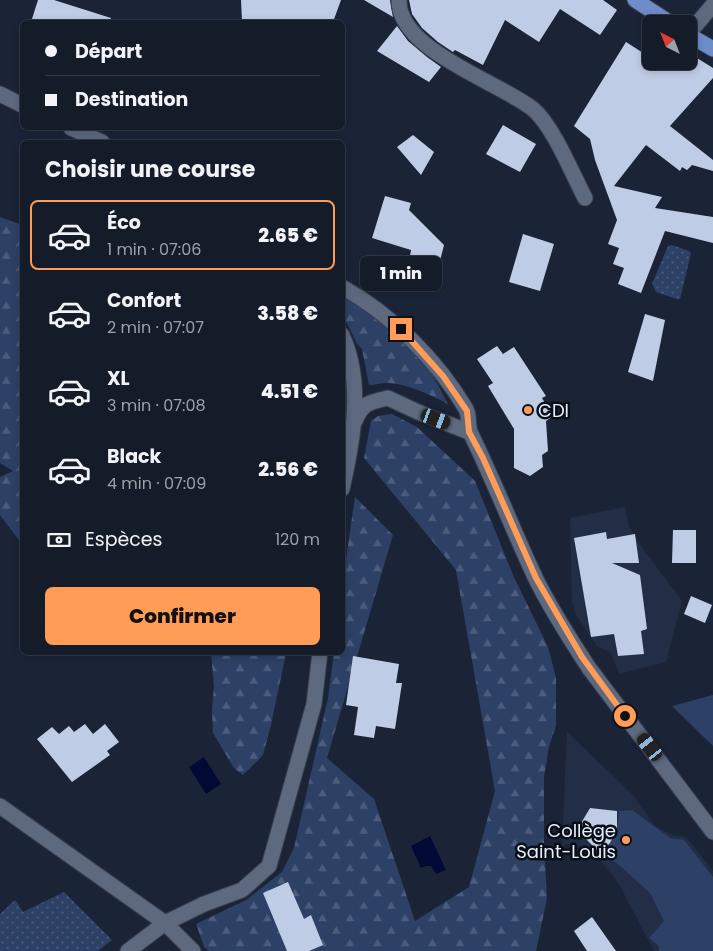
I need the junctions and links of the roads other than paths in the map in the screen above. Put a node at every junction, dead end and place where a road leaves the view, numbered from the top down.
1 (399, 0) edge
2 (635, 0) edge
3 (713, 4) edge
4 (658, 15) edge
5 (698, 23) edge
6 (698, 40) edge
7 (713, 49) edge
8 (0, 94) edge
9 (20, 104) edge
10 (75, 130) edge
11 (98, 140) edge
12 (585, 198) dead end
13 (345, 289) edge
14 (345, 345) edge
15 (354, 423) junction
16 (469, 432) junction
17 (345, 472) edge
18 (320, 655) edge
19 (0, 806) edge
20 (713, 832) edge
21 (165, 923) junction
22 (128, 951) edge
23 (193, 951) edge

1 - 12 street
2 - 4 main road
3 - 5 street
6 - 7 main road
8 - 9 street
10 - 11 street
13 - 16 street
14 - 15 street
15 - 16 street
15 - 17 street
16 - 20 street
18 - 21 street
19 - 21 street
21 - 22 street
21 - 23 street

